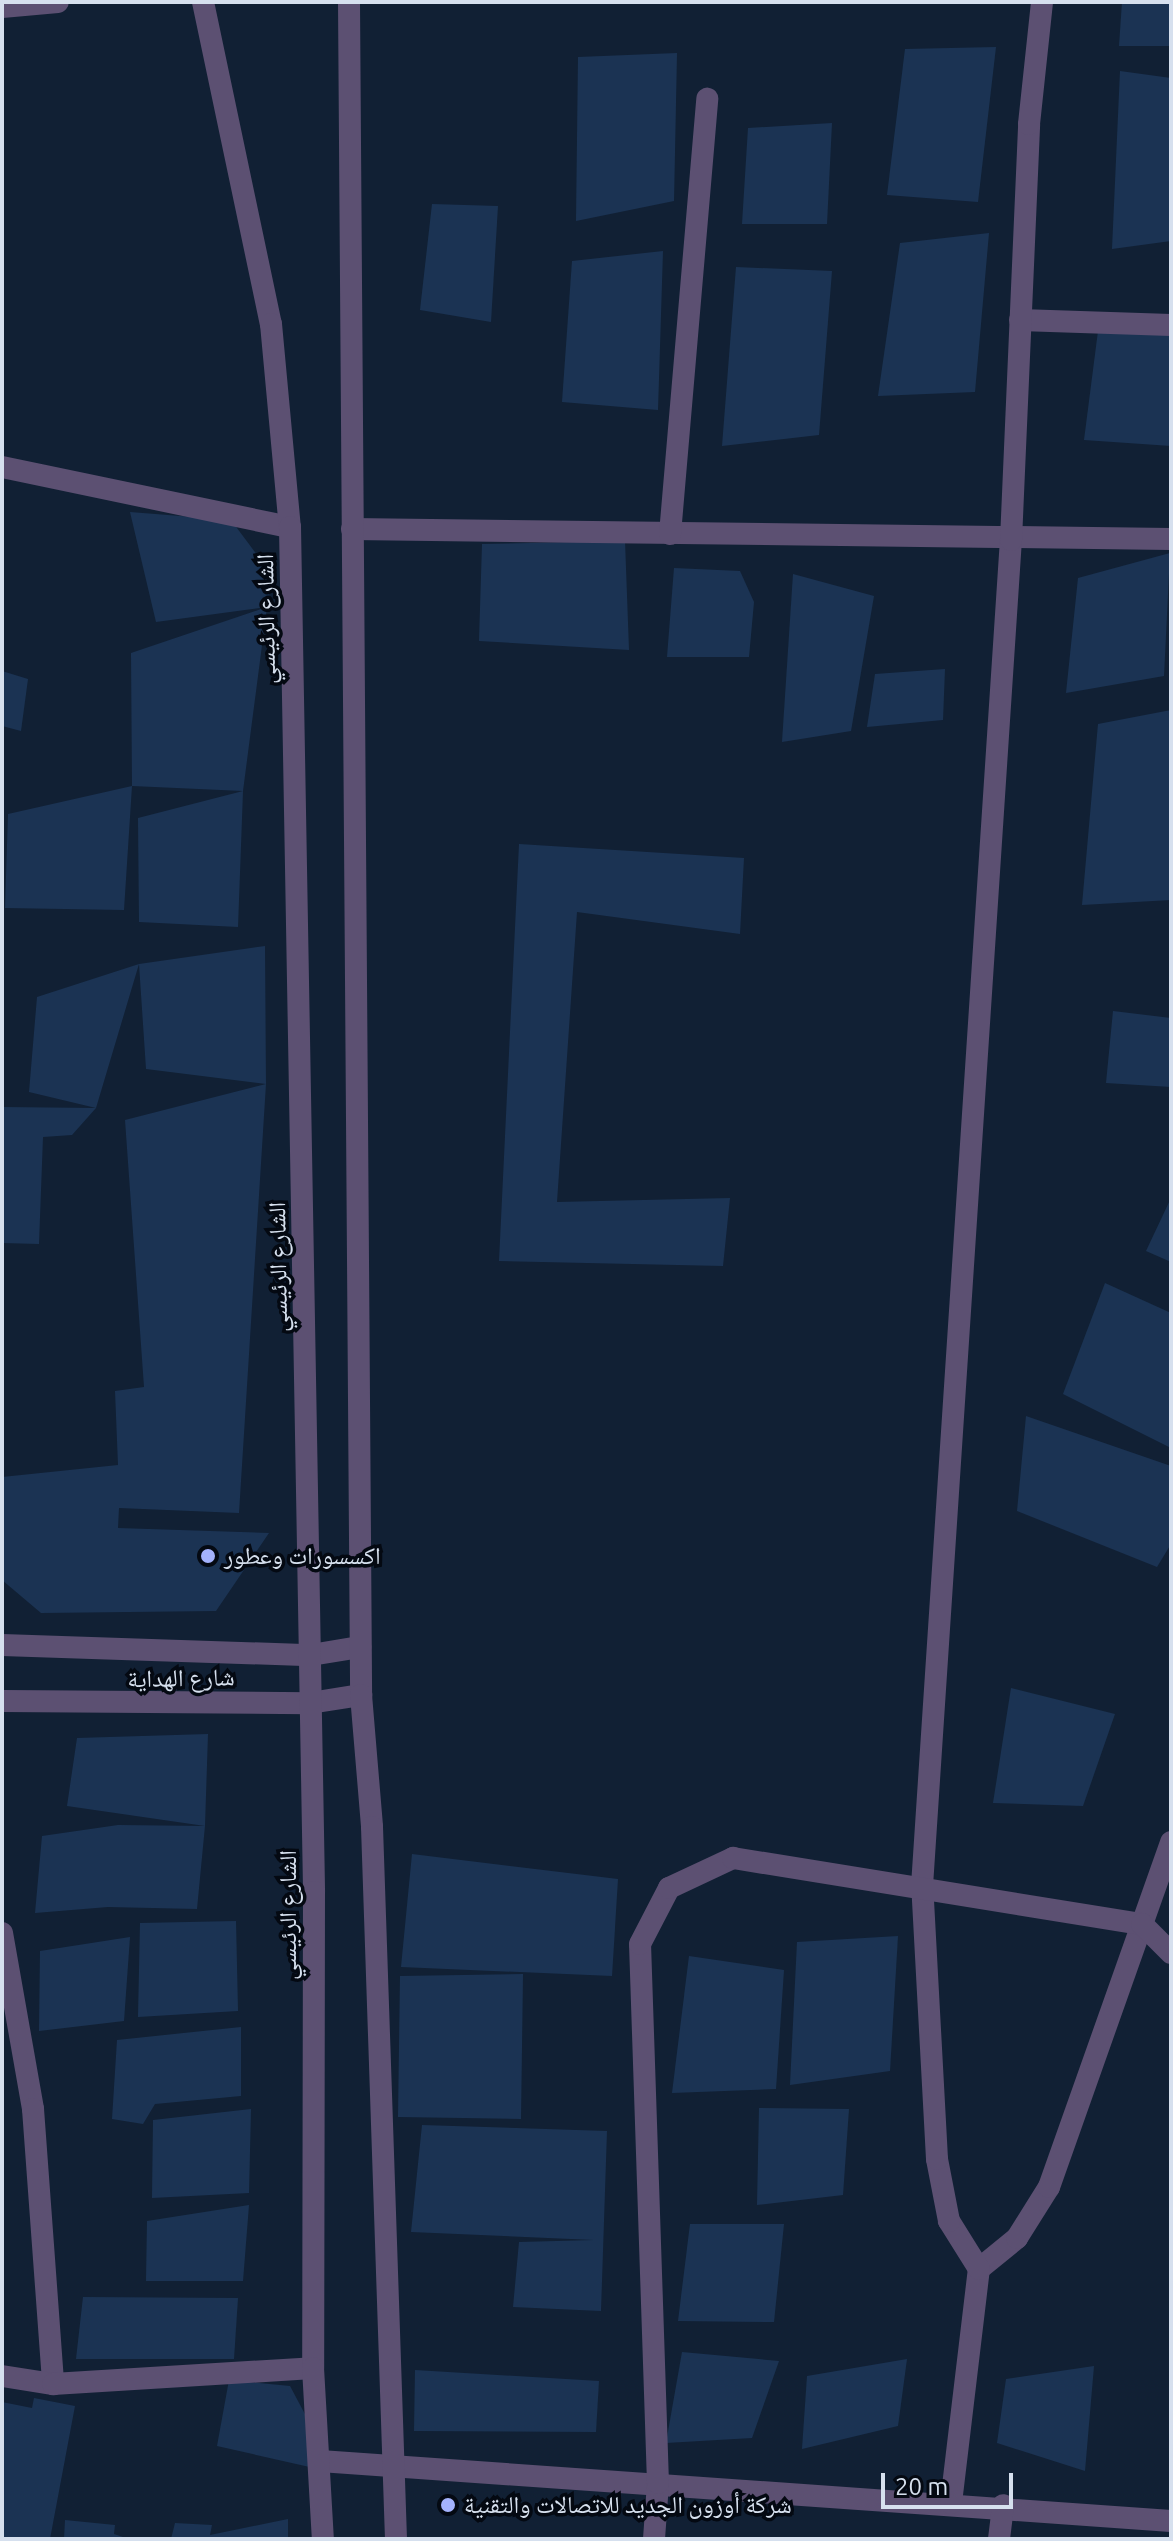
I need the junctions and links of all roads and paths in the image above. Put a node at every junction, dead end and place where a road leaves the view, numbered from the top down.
1 (58, 2) edge
2 (203, 2) edge
3 (349, 2) edge
4 (1042, 2) edge
5 (2, 7) edge
6 (707, 99) dead end
7 (1020, 320) junction
8 (1171, 325) edge
9 (2, 467) edge
10 (290, 527) junction
11 (352, 529) junction
12 (670, 534) junction
13 (1171, 539) edge
14 (1011, 540) junction
15 (2, 1645) edge
16 (360, 1647) junction
17 (311, 1655) junction
18 (361, 1695) junction
19 (2, 1701) edge
20 (310, 1703) junction
21 (1171, 1842) edge
22 (1166, 1870) edge
23 (922, 1886) junction
24 (1142, 1924) junction
25 (2, 1940) edge
26 (1171, 1953) edge
27 (979, 2269) junction
28 (313, 2368) junction
29 (2, 2376) edge
30 (53, 2384) junction
31 (320, 2461) junction
32 (394, 2463) junction
33 (658, 2483) junction
34 (951, 2503) junction
35 (1003, 2505) junction
36 (1171, 2521) edge
37 (323, 2539) edge
38 (396, 2539) edge
39 (654, 2539) edge
40 (999, 2539) edge

1 - 5 street
2 - 10 street, الشارع الرئيسي
3 - 11 street
4 - 7 street
6 - 12 street
7 - 8 street
7 - 14 street
9 - 10 street
10 - 17 street, الشارع الرئيسي
11 - 12 street
11 - 16 street
12 - 14 street
13 - 14 street
14 - 23 street
15 - 17 street, شارع الهداية
16 - 17 street, شارع الهداية
16 - 18 street
17 - 20 street, الشارع الرئيسي
18 - 20 street, شارع الهداية
18 - 32 street
19 - 20 street, شارع الهداية
20 - 28 street, الشارع الرئيسي
21 - 22 street
22 - 24 street
23 - 24 street
23 - 27 street
23 - 33 street
24 - 26 street
24 - 27 street
25 - 30 street
27 - 34 street
28 - 30 street
28 - 31 street, الشارع الرئيسي
29 - 30 street
31 - 32 street
31 - 37 street, الشارع الرئيسي
32 - 33 street
32 - 38 street
33 - 34 street
33 - 39 street
34 - 35 street
35 - 36 street
35 - 40 street

